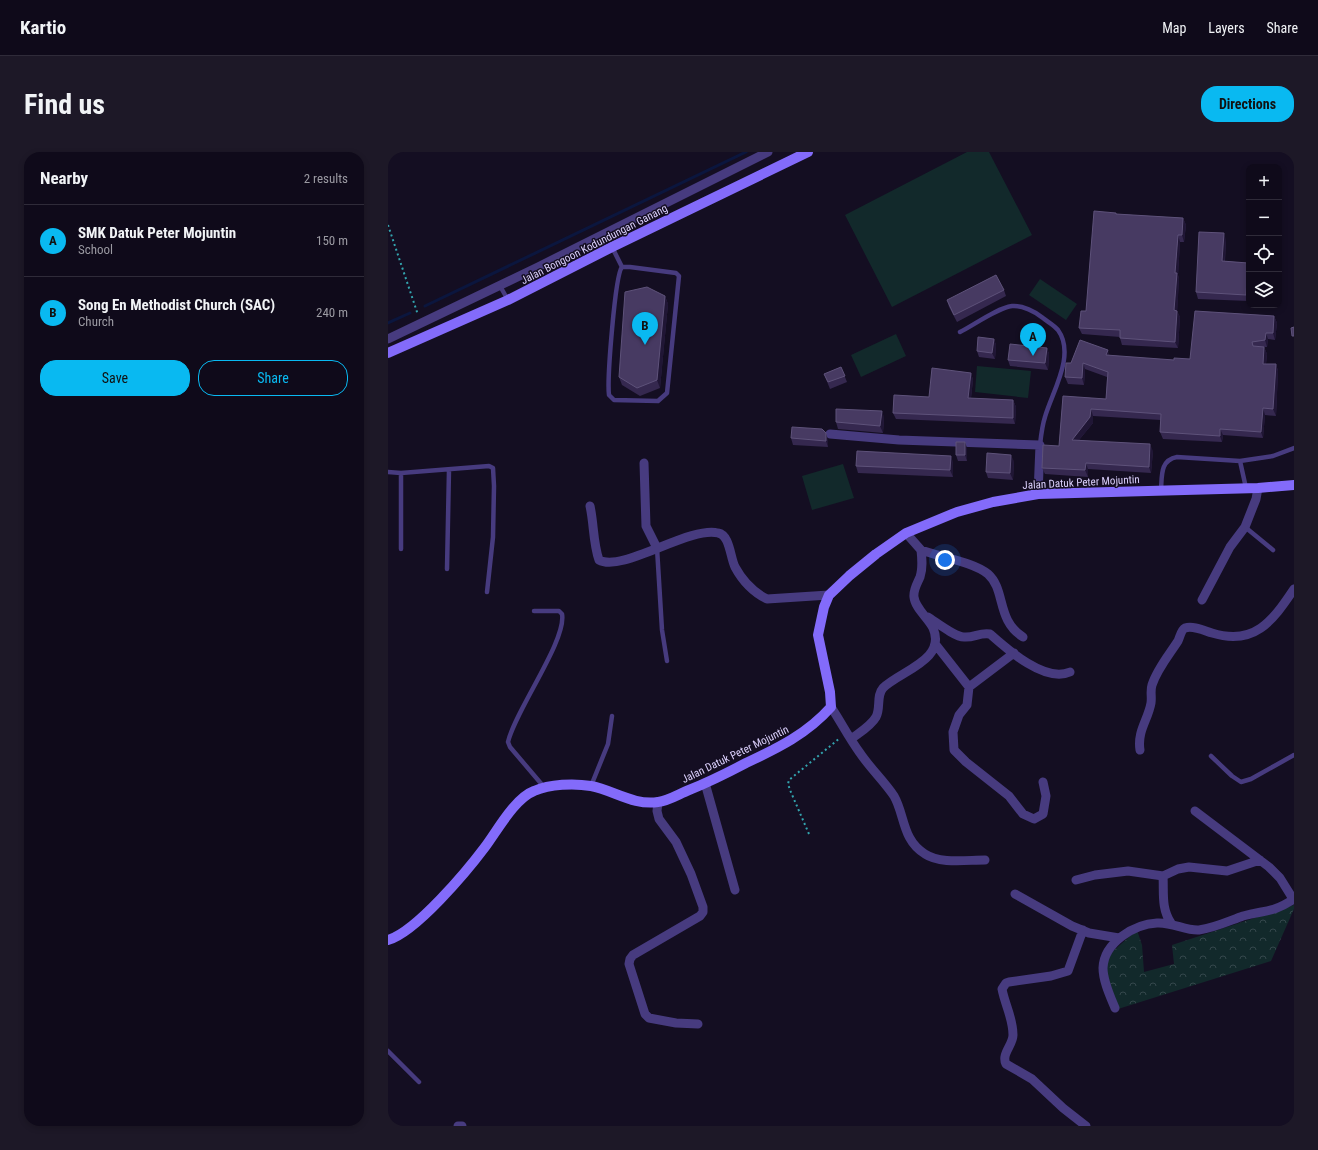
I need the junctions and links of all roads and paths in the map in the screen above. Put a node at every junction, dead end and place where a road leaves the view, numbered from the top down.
1 (768, 152) edge
2 (808, 152) edge
3 (388, 225) edge
4 (612, 247) junction
5 (622, 267) junction
6 (500, 286) junction
7 (508, 300) junction
8 (420, 324) junction
9 (960, 332) dead end
10 (388, 339) edge
11 (388, 353) edge
12 (830, 434) dead end
13 (1040, 445) junction
14 (1294, 448) edge
15 (1240, 461) junction
16 (644, 463) dead end
17 (449, 470) junction
18 (388, 472) edge
19 (401, 473) junction
20 (1294, 485) edge
21 (1246, 488) junction
22 (1258, 488) junction
23 (1161, 490) junction
24 (1038, 494) junction
25 (590, 506) dead end
26 (1245, 527) junction
27 (906, 533) junction
28 (657, 548) junction
29 (401, 549) dead end
30 (921, 550) junction
31 (1273, 550) dead end
32 (447, 569) dead end
33 (1294, 589) edge
34 (486, 592) dead end
35 (829, 595) junction
36 (1202, 600) dead end
37 (534, 611) dead end
38 (926, 615) junction
39 (1023, 637) dead end
40 (936, 645) junction
41 (1014, 653) junction
42 (667, 661) dead end
43 (1070, 672) dead end
44 (969, 687) junction
45 (833, 710) junction
46 (612, 716) dead end
47 (847, 733) junction
48 (1140, 750) dead end
49 (1294, 755) edge
50 (1210, 756) dead end
51 (1043, 782) dead end
52 (590, 786) junction
53 (706, 786) junction
54 (545, 788) junction
55 (658, 811) junction
56 (1195, 811) dead end
57 (809, 834) dead end
58 (984, 860) dead end
59 (1260, 860) junction
60 (1163, 876) junction
61 (1076, 880) dead end
62 (735, 890) dead end
63 (1015, 894) dead end
64 (1293, 899) edge
65 (1171, 923) junction
66 (1083, 930) junction
67 (1119, 938) junction
68 (388, 940) edge
69 (1115, 1008) dead end
70 (698, 1024) dead end
71 (388, 1051) edge
72 (419, 1082) dead end
73 (458, 1126) edge
74 (462, 1126) edge
75 (1086, 1126) edge

1 - 6 street
2 - 4 street, Jalan Bongoon Kodundungan Ganang
3 - 8 path
4 - 5 lane
4 - 7 street, Jalan Bongoon Kodundungan Ganang
5 - 5 lane
6 - 7 lane
6 - 8 street
7 - 11 street, Jalan Bongoon Kodundungan Ganang
8 - 10 street
9 - 13 lane
12 - 13 street
13 - 24 street
14 - 15 lane
15 - 21 lane
15 - 23 lane
16 - 28 street
17 - 19 lane
17 - 32 lane
17 - 34 lane
18 - 19 lane
19 - 29 lane
20 - 22 street, Jalan Datuk Peter Mojuntin
21 - 22 street, Jalan Datuk Peter Mojuntin
21 - 23 street, Jalan Datuk Peter Mojuntin
22 - 26 street
23 - 24 street, Jalan Datuk Peter Mojuntin
24 - 27 street, Jalan Datuk Peter Mojuntin
25 - 28 street
26 - 31 lane
26 - 36 street
27 - 30 street
27 - 35 street, Jalan Datuk Peter Mojuntin
28 - 35 street
28 - 42 lane
30 - 38 street
30 - 39 street
33 - 48 street
35 - 45 street, Jalan Datuk Peter Mojuntin
37 - 54 lane
38 - 40 street
38 - 41 street
40 - 44 street
40 - 47 street
41 - 43 street
41 - 44 street
44 - 51 street
45 - 47 street
45 - 53 street, Jalan Datuk Peter Mojuntin
46 - 52 lane
47 - 57 path
47 - 58 street
49 - 50 lane
52 - 54 street, Jalan Datuk Peter Mojuntin
52 - 55 street, Jalan Datuk Peter Mojuntin
53 - 55 street, Jalan Datuk Peter Mojuntin
53 - 62 street
54 - 68 street, Jalan Datuk Peter Mojuntin
55 - 70 street
56 - 59 street
59 - 60 street
59 - 64 street
60 - 61 street
60 - 65 street
63 - 66 street
64 - 65 street
65 - 67 street
66 - 67 street
66 - 75 street
67 - 69 street
71 - 72 lane
73 - 74 street

